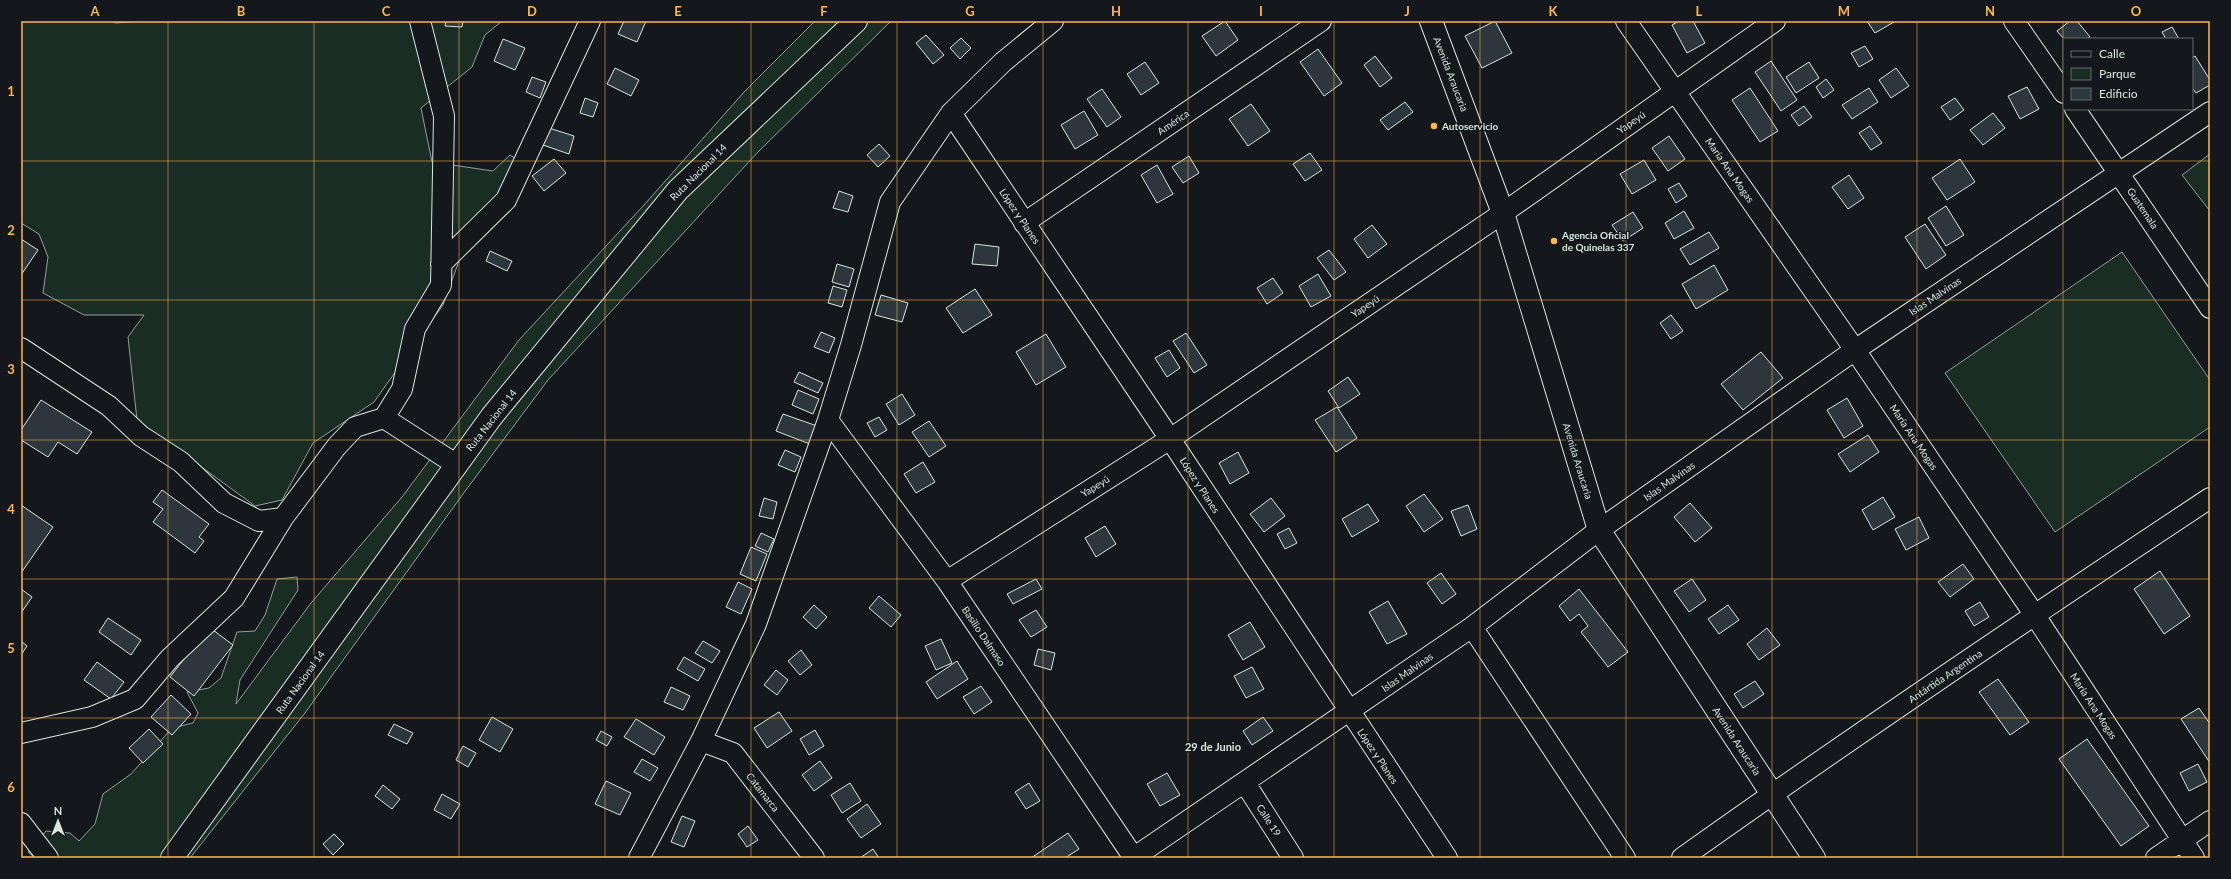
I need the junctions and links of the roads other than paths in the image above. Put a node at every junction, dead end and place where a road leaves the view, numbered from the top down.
1 (420, 21) edge
2 (590, 21) edge
3 (856, 21) edge
4 (1053, 21) edge
5 (1321, 21) edge
6 (1431, 21) edge
7 (1626, 21) edge
8 (1775, 21) edge
9 (2014, 21) edge
10 (1676, 90) junction
11 (2063, 92) edge
12 (2076, 110) edge
13 (2210, 112) edge
14 (951, 113) junction
15 (2120, 173) junction
16 (1503, 213) junction
17 (1024, 223) junction
18 (441, 264) junction
19 (2210, 308) edge
20 (21, 348) edge
21 (1855, 350) junction
22 (384, 418) junction
23 (828, 420) junction
24 (1170, 439) junction
25 (457, 464) junction
26 (2210, 498) edge
27 (283, 518) junction
28 (1599, 530) junction
29 (947, 581) junction
30 (2034, 614) junction
31 (1472, 627) junction
32 (719, 704) junction
33 (1348, 712) junction
34 (21, 734) edge
35 (701, 741) junction
36 (733, 753) junction
37 (1245, 783) junction
38 (1772, 794) junction
39 (2210, 821) edge
40 (21, 823) edge
41 (2182, 840) junction
42 (48, 858) edge
43 (172, 858) edge
44 (639, 858) edge
45 (814, 858) edge
46 (1133, 858) edge
47 (1293, 858) edge
48 (1447, 858) edge
49 (1625, 858) edge
50 (1682, 858) edge
51 (1814, 858) edge
52 (2156, 858) edge
53 (2194, 858) edge

1 - 18 street
2 - 18 street
3 - 25 main road, Ruta Nacional 14
4 - 14 street
5 - 17 street, América
6 - 16 main road, Avenida Araucaria
7 - 10 street, María Ana Mogas
8 - 10 street, Yapeyú
9 - 11 street
10 - 16 street, Yapeyú
10 - 21 street, María Ana Mogas
12 - 15 street, Guatemala
13 - 15 street, Islas Malvinas
14 - 17 street, López y Planes
14 - 23 street
15 - 19 street, Guatemala
15 - 21 street, Islas Malvinas
16 - 24 street, Yapeyú
16 - 28 main road, Avenida Araucaria
17 - 24 street, López y Planes
18 - 22 street
20 - 27 street
21 - 28 street, Islas Malvinas
21 - 30 street, María Ana Mogas
22 - 25 street
22 - 27 street
23 - 29 street, Basilio Dalmaso
23 - 32 street
24 - 29 street, Yapeyú
24 - 33 street, López y Planes
25 - 43 main road, Ruta Nacional 14
26 - 30 street, Antártida Argentina
27 - 34 street
28 - 31 street, Islas Malvinas
28 - 38 main road, Avenida Araucaria
29 - 46 street, Basilio Dalmaso
30 - 38 street, Antártida Argentina
30 - 41 street, María Ana Mogas
31 - 33 street, Islas Malvinas
31 - 49 street
32 - 35 street
32 - 36 street, Catamarca
33 - 37 street, Islas Malvinas
33 - 48 street, López y Planes
35 - 36 street
35 - 44 street
36 - 45 street, Catamarca
37 - 46 street, Islas Malvinas
37 - 47 street, Calle 19
38 - 50 street, Antártida Argentina
38 - 51 main road, Avenida Araucaria
39 - 41 street
40 - 42 street
41 - 52 street
41 - 53 street, María Ana Mogas

